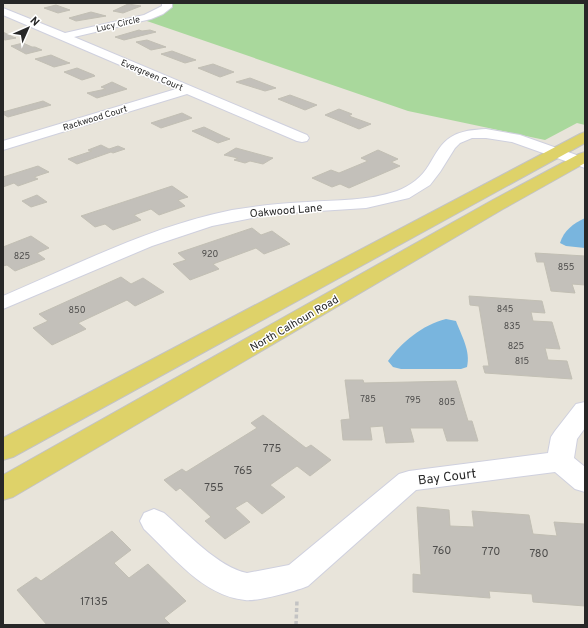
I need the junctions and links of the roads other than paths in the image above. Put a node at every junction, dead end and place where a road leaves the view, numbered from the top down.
1 (167, 3) edge
2 (3, 11) edge
3 (63, 36) junction
4 (187, 90) junction
5 (585, 137) edge
6 (302, 138) dead end
7 (3, 146) edge
8 (555, 153) junction
9 (583, 160) edge
10 (361, 257) junction
11 (387, 270) junction
12 (3, 303) edge
13 (585, 410) edge
14 (3, 450) edge
15 (560, 461) junction
16 (585, 482) edge
17 (3, 489) edge
18 (154, 521) dead end

1 - 3 street, Lucy Circle
2 - 3 street, Evergreen Court
3 - 4 street, Evergreen Court
4 - 6 street, Evergreen Court
4 - 7 street, Rackwood Court
5 - 8 main road
8 - 9 street, Oakwood Lane
8 - 10 main road
8 - 12 street, Oakwood Lane
9 - 11 main road, North Calhoun Road
10 - 11 main road
10 - 14 main road
11 - 17 main road, North Calhoun Road
13 - 15 street
15 - 16 street
15 - 18 street, Bay Court

